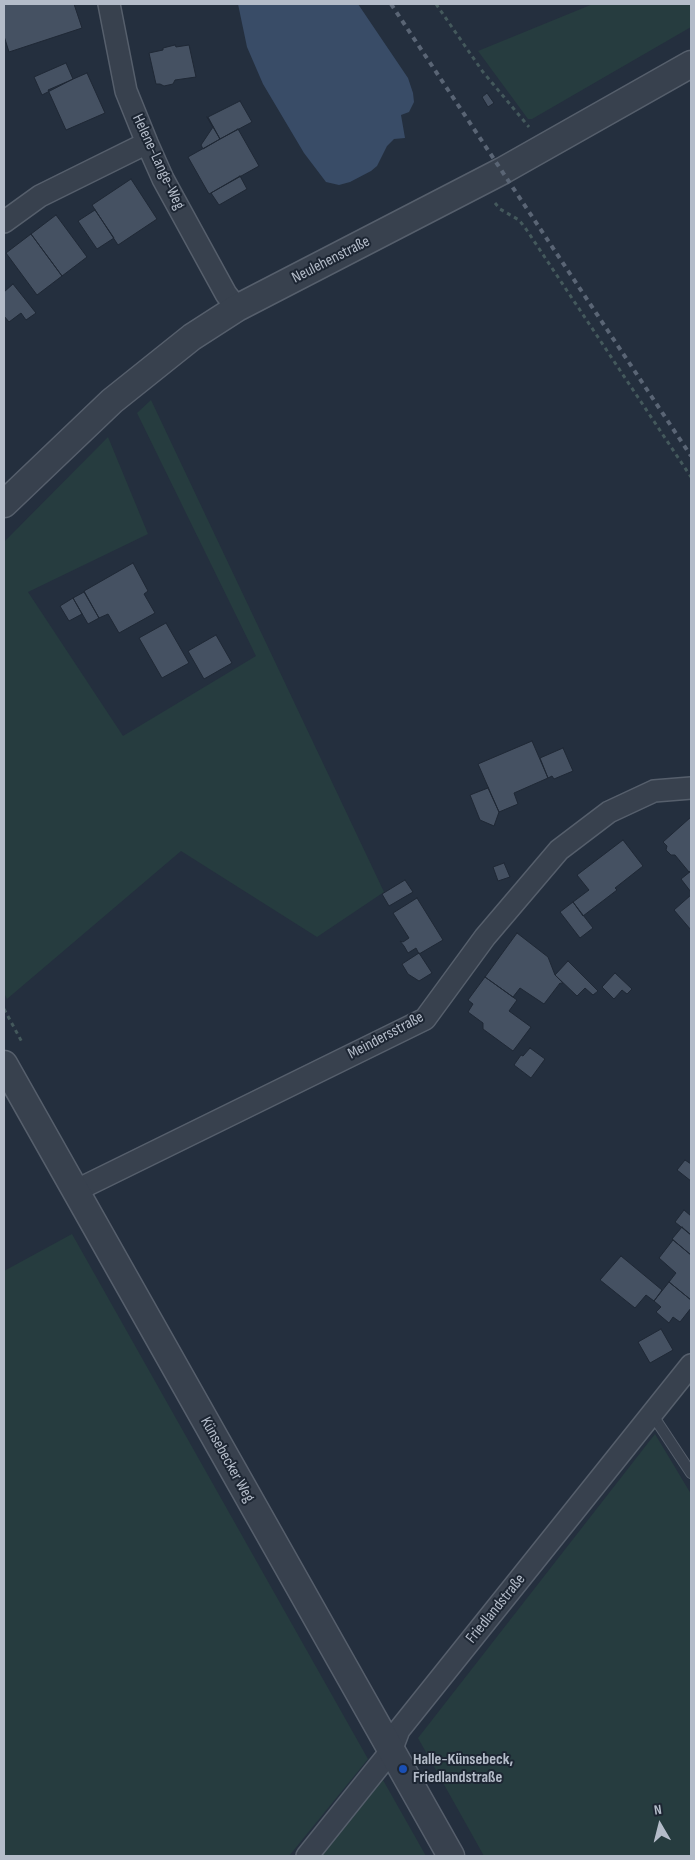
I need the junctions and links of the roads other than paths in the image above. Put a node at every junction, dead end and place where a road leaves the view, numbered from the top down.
1 (109, 4) edge
2 (691, 64) edge
3 (146, 143) junction
4 (4, 222) edge
5 (237, 308) junction
6 (4, 504) edge
7 (691, 788) edge
8 (4, 1064) edge
9 (75, 1191) junction
10 (691, 1365) edge
11 (652, 1414) junction
12 (691, 1473) edge
13 (391, 1751) junction
14 (307, 1856) edge
15 (451, 1856) edge

1 - 3 street, Helene-Lange-Weg
2 - 5 street, Neulehenstraße
3 - 4 street
3 - 5 street, Helene-Lange-Weg
5 - 6 street, Neulehenstraße
7 - 9 street, Meindersstraße
8 - 9 street, Künsebecker Weg
9 - 13 street, Künsebecker Weg
10 - 11 street, Friedlandstraße
11 - 12 lane
11 - 13 street, Friedlandstraße
13 - 14 street, Friedlandstraße
13 - 15 street, Künsebecker Weg

